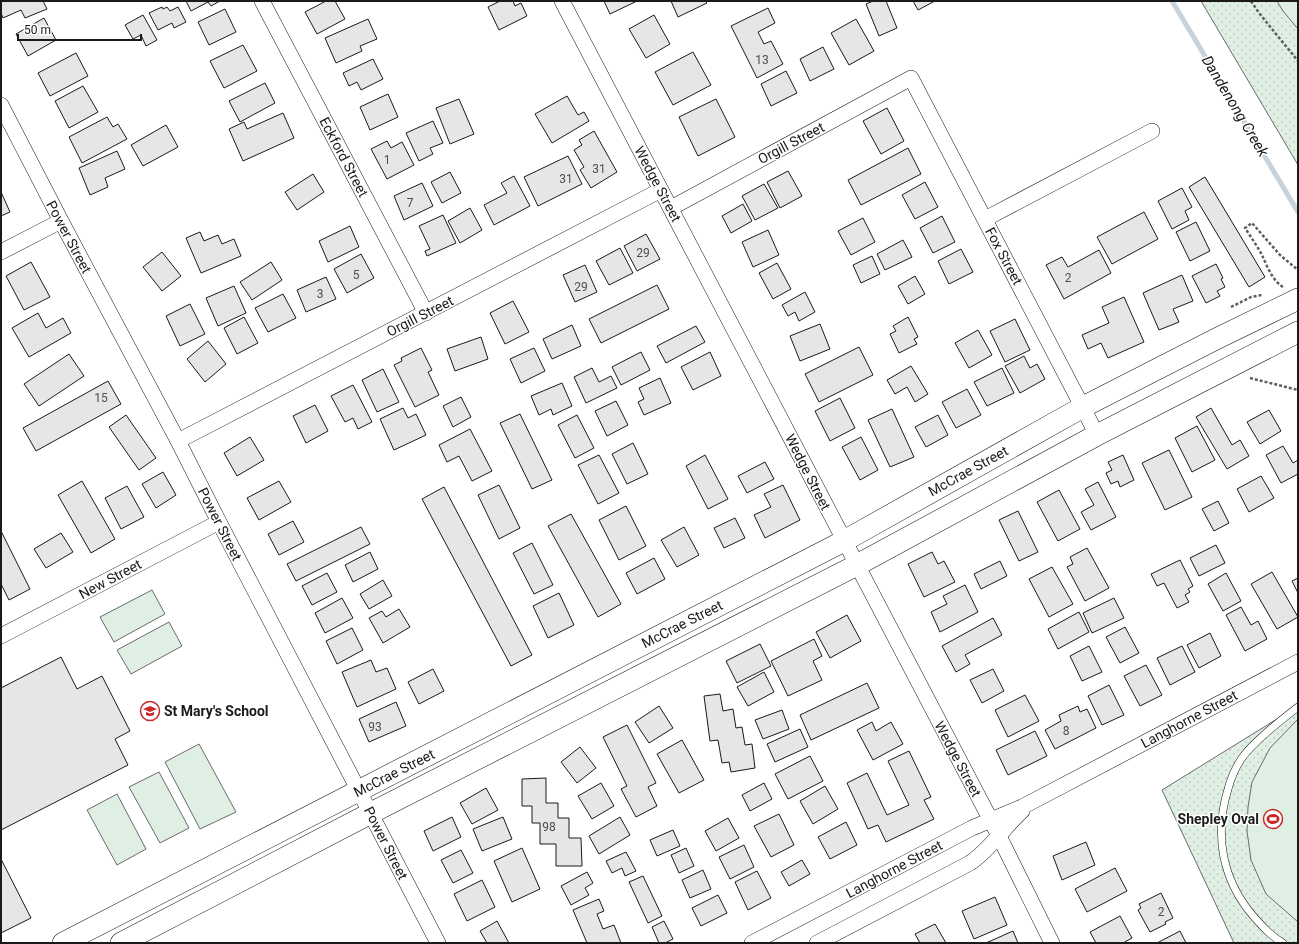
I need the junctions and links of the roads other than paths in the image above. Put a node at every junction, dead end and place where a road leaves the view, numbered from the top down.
1 (262, 1) edge
2 (562, 1) edge
3 (911, 78) joint
4 (1, 105) edge
5 (1152, 130) dead end
6 (661, 190) junction
7 (670, 208) junction
8 (985, 219) junction
9 (61, 221) junction
10 (1, 252) edge
11 (1293, 293) edge
12 (426, 313) junction
13 (1298, 332) edge
14 (1083, 407) junction
15 (1097, 434) junction
16 (178, 441) junction
17 (219, 522) junction
18 (844, 540) junction
19 (857, 565) junction
20 (1, 636) edge
21 (1298, 662) edge
22 (1298, 707) edge
23 (359, 791) junction
24 (1038, 799) junction
25 (371, 813) junction
26 (991, 821) junction
27 (999, 836) junction
28 (63, 943) edge
29 (122, 943) edge
30 (438, 943) edge
31 (752, 943) edge
32 (817, 943) edge
33 (1052, 943) edge
34 (1283, 943) edge

1 - 12 street, Eckford Street
2 - 6 street, Wedge Street
3 - 7 street, Orgill Street
3 - 8 street, Fox Street
4 - 9 street, Power Street
5 - 8 street
6 - 7 street, Wedge Street
6 - 12 street, Orgill Street
7 - 18 street, Wedge Street
8 - 14 street, Fox Street
9 - 10 street
9 - 16 street, Power Street
11 - 14 main road, McCrae Street
12 - 16 street, Orgill Street
13 - 15 main road, McCrae Street
14 - 15 street, Fox Street
14 - 18 main road, McCrae Street
15 - 19 main road, McCrae Street
16 - 17 street, Power Street
17 - 20 street, New Street
17 - 23 street, Power Street
18 - 19 street, Wedge Street
18 - 23 main road, McCrae Street
19 - 25 main road, McCrae Street
19 - 26 street, Wedge Street
21 - 24 street, Langhorne Street
22 - 34 lane
23 - 25 street, Power Street
23 - 28 main road, McCrae Street
24 - 26 street, Langhorne Street
24 - 27 street, Langhorne Street
25 - 29 main road, McCrae Street
25 - 30 street, Power Street
26 - 27 street, Wedge Street
26 - 31 street, Langhorne Street
27 - 32 street, Langhorne Street
27 - 33 street, Wedge Street

